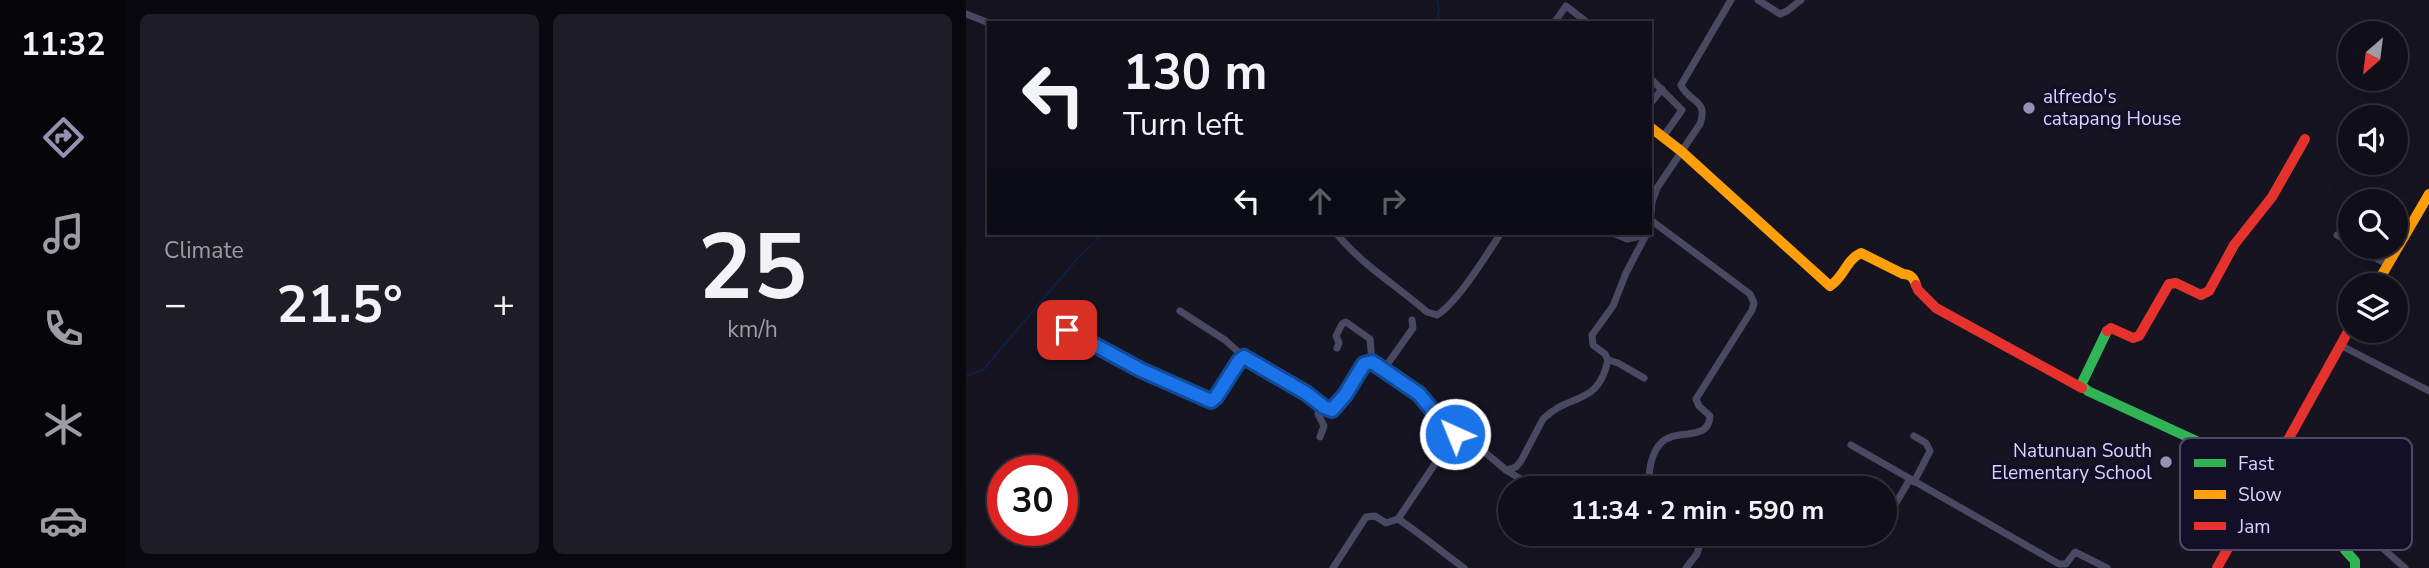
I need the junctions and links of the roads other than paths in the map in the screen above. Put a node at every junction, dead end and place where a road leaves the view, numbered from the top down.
1 (1731, 0) edge
2 (1758, 0) edge
3 (1801, 0) edge
4 (966, 14) edge
5 (1555, 21) edge
6 (1585, 21) edge
7 (987, 22) edge
8 (1652, 80) edge
9 (1662, 89) junction
10 (1652, 102) edge
11 (1652, 129) edge
12 (1663, 137) junction
13 (2305, 139) dead end
14 (1681, 151) junction
15 (2429, 194) edge
16 (1652, 213) edge
17 (1652, 224) edge
18 (1338, 235) edge
19 (1500, 235) edge
20 (1618, 235) edge
21 (1643, 235) edge
22 (1646, 235) edge
23 (2378, 259) edge
24 (2388, 265) junction
25 (2383, 273) edge
26 (1180, 311) dead end
27 (1412, 320) dead end
28 (1067, 330) dead end
29 (2340, 345) joint
30 (1337, 348) dead end
31 (1244, 357) junction
32 (1608, 360) junction
33 (1372, 362) junction
34 (1384, 369) junction
35 (1644, 378) dead end
36 (2082, 388) junction
37 (2429, 391) edge
38 (1320, 404) junction
39 (1455, 434) junction
40 (1914, 436) dead end
41 (1320, 437) dead end
42 (2190, 438) edge
43 (2290, 438) edge
44 (1851, 445) dead end
45 (1506, 470) junction
46 (1516, 476) edge
47 (1649, 476) edge
48 (1912, 480) junction
49 (1897, 502) edge
50 (1398, 519) junction
51 (1698, 546) edge
52 (2227, 550) edge
53 (2345, 550) edge
54 (2385, 550) edge
55 (1333, 568) edge
56 (1464, 568) edge
57 (1686, 568) edge
58 (2107, 568) edge
59 (2217, 568) edge
60 (2355, 568) edge
61 (2405, 568) edge

1 - 14 street
2 - 3 street
4 - 7 street
5 - 6 street
8 - 9 street
9 - 10 street
9 - 12 street
11 - 12 street
12 - 14 street
13 - 36 street
14 - 16 street
14 - 36 street
15 - 24 street
17 - 47 street
18 - 19 street
20 - 21 street
22 - 32 street
23 - 24 street
24 - 25 street
26 - 31 street
27 - 34 street
28 - 31 street
29 - 37 street
29 - 43 street
30 - 33 street
31 - 38 street
32 - 35 street
32 - 45 street
33 - 34 street
33 - 38 street
34 - 39 street
36 - 42 street
38 - 41 street
39 - 45 street
39 - 50 street
40 - 48 street
44 - 48 street
45 - 46 street
48 - 49 street
48 - 58 street
50 - 55 street
50 - 56 street
51 - 57 street
52 - 59 street
53 - 60 street
54 - 61 street

